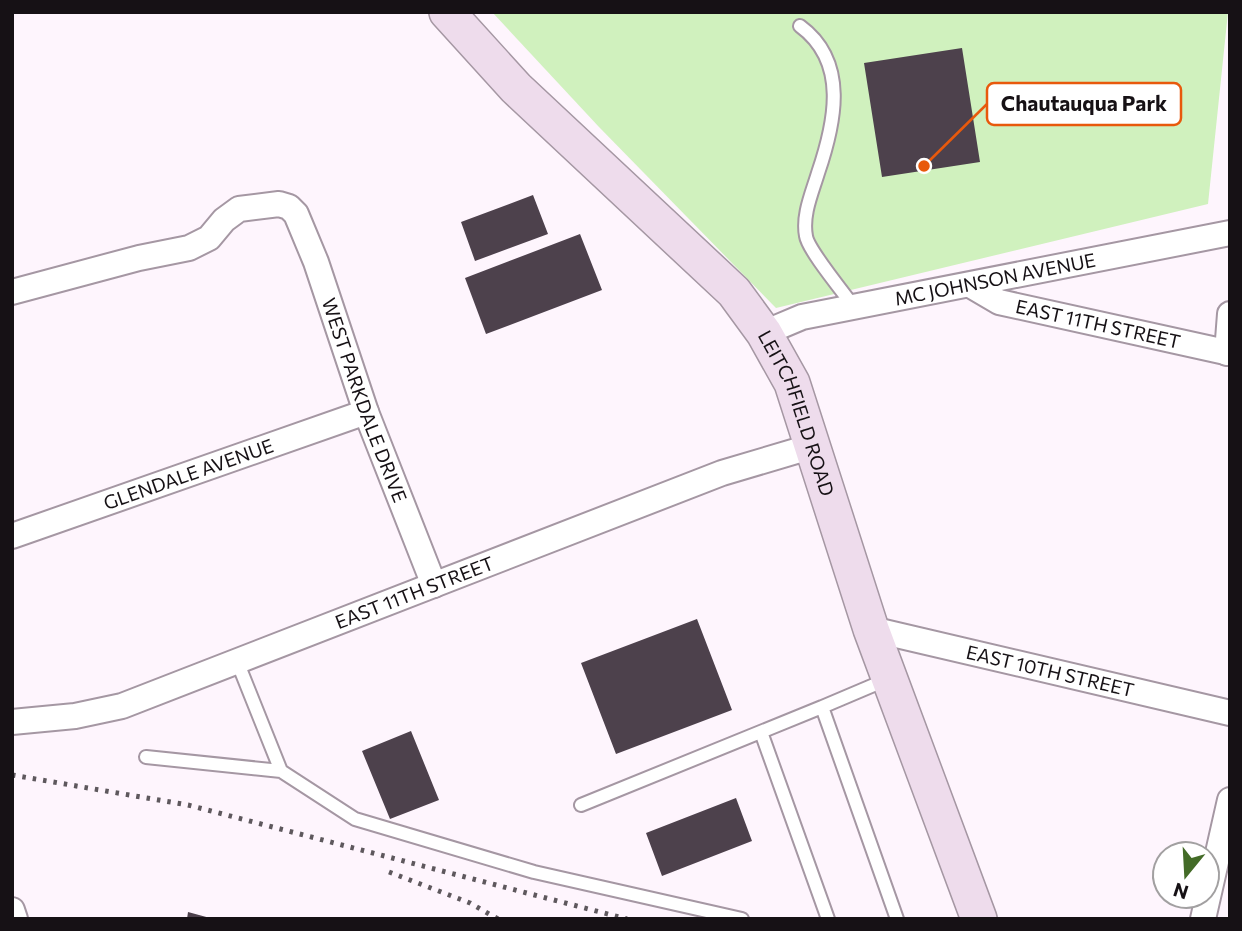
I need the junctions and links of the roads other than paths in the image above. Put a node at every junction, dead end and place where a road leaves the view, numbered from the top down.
1 (447, 12) edge
2 (800, 26) dead end
3 (1230, 233) edge
4 (970, 285) junction
5 (12, 292) edge
6 (854, 307) junction
7 (1230, 314) edge
8 (764, 332) junction
9 (1228, 353) edge
10 (366, 412) junction
11 (813, 446) junction
12 (12, 536) edge
13 (433, 585) junction
14 (871, 629) junction
15 (237, 661) junction
16 (888, 679) junction
17 (822, 707) junction
18 (1230, 713) edge
19 (12, 722) edge
20 (761, 732) junction
21 (146, 757) dead end
22 (281, 771) junction
23 (1230, 800) edge
24 (582, 805) dead end
25 (12, 910) edge
26 (15, 919) edge
27 (742, 919) edge
28 (828, 919) edge
29 (897, 919) edge
30 (979, 919) edge
31 (1203, 919) edge

1 - 8 street, LEITCHFIELD ROAD
2 - 6 lane
3 - 4 street, MC JOHNSON AVENUE
4 - 6 street, MC JOHNSON AVENUE
4 - 9 street, EAST 11TH STREET
5 - 10 street, WEST PARKDALE DRIVE
6 - 8 street, MC JOHNSON AVENUE
7 - 9 street
8 - 11 street, LEITCHFIELD ROAD
10 - 12 street, GLENDALE AVENUE
10 - 13 street, WEST PARKDALE DRIVE
11 - 13 street, EAST 11TH STREET
11 - 14 street, LEITCHFIELD ROAD
13 - 15 street, EAST 11TH STREET
14 - 16 street, LEITCHFIELD ROAD
14 - 18 street, EAST 10TH STREET
15 - 19 street, EAST 11TH STREET
15 - 22 lane
16 - 17 lane
16 - 30 street, LEITCHFIELD ROAD
17 - 20 lane
17 - 29 lane
20 - 24 lane
20 - 28 lane
21 - 22 lane
22 - 27 lane
23 - 31 street
25 - 26 street

